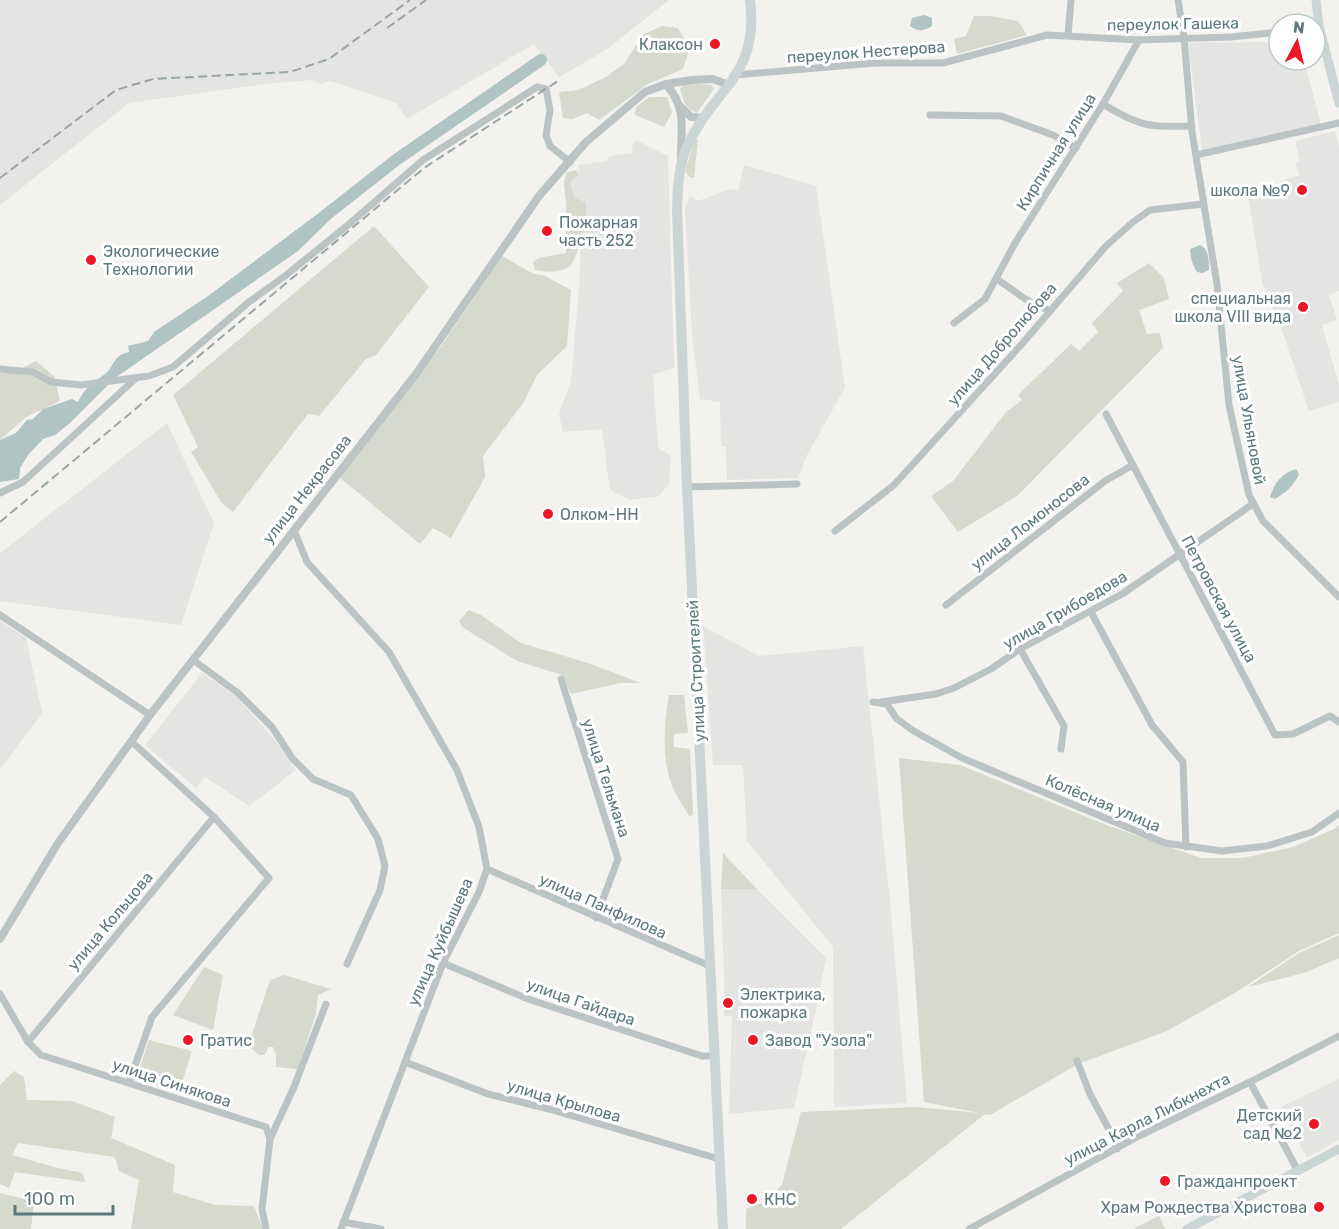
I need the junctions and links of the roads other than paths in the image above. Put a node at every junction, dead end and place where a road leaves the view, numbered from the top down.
1 (750, 0) edge
2 (1071, 0) edge
3 (1178, 0) edge
4 (1267, 33) edge
5 (1068, 35) junction
6 (1184, 38) junction
7 (1139, 40) junction
8 (1327, 61) edge
9 (736, 75) junction
10 (666, 84) junction
11 (729, 86) junction
12 (1339, 103) edge
13 (1103, 104) junction
14 (681, 107) junction
15 (930, 115) dead end
16 (704, 118) junction
17 (1339, 123) edge
18 (1192, 126) junction
19 (1076, 148) junction
20 (1196, 155) junction
21 (570, 162) junction
22 (681, 162) junction
23 (1203, 204) junction
24 (997, 279) junction
25 (1050, 311) junction
26 (954, 323) dead end
27 (0, 369) edge
28 (135, 378) junction
29 (1106, 414) dead end
30 (1133, 465) junction
31 (797, 484) dead end
32 (687, 487) junction
33 (0, 493) edge
34 (1253, 504) junction
35 (294, 530) junction
36 (835, 531) dead end
37 (1179, 553) junction
38 (1339, 597) edge
39 (946, 605) dead end
40 (1091, 612) junction
41 (0, 615) edge
42 (1020, 649) junction
43 (193, 660) junction
44 (561, 679) dead end
45 (873, 702) joint
46 (150, 715) junction
47 (1339, 722) edge
48 (132, 741) junction
49 (1060, 750) dead end
50 (1339, 813) edge
51 (214, 817) junction
52 (1186, 847) junction
53 (487, 869) junction
54 (596, 918) junction
55 (0, 939) edge
56 (443, 963) junction
57 (347, 964) dead end
58 (710, 966) junction
59 (0, 994) edge
60 (326, 1004) dead end
61 (1339, 1035) edge
62 (28, 1042) junction
63 (714, 1056) junction
64 (1077, 1061) dead end
65 (405, 1062) junction
66 (1250, 1082) junction
67 (129, 1083) junction
68 (270, 1139) junction
69 (1117, 1149) junction
70 (1339, 1149) edge
71 (719, 1159) junction
72 (1298, 1171) junction
73 (342, 1226) edge
74 (266, 1229) edge
75 (381, 1229) edge
76 (723, 1229) edge
77 (969, 1229) edge
78 (1187, 1229) edge

1 - 9 main road, улица Строителей
2 - 5 street
3 - 6 street, улица Ульяновой
4 - 6 street, переулок Гашека
5 - 7 street, переулок Гашека
5 - 9 street, переулок Нестерова
6 - 7 street, переулок Гашека
6 - 18 street, улица Ульяновой
7 - 13 street, Кирпичная улица
8 - 12 main road
9 - 11 main road, улица Строителей
10 - 11 street, улица Некрасова
10 - 14 street
10 - 21 street, улица Некрасова
11 - 16 main road, улица Строителей
13 - 18 street
13 - 19 street, Кирпичная улица
14 - 16 street
14 - 22 street
15 - 19 street
16 - 22 main road, улица Строителей
17 - 20 street
18 - 20 street, улица Ульяновой
19 - 24 street, Кирпичная улица
20 - 23 street, улица Ульяновой
21 - 28 street
21 - 35 street, улица Некрасова
22 - 32 main road, улица Строителей
23 - 25 street, улица Добролюбова
23 - 34 street, улица Ульяновой
24 - 25 street
24 - 26 street, Кирпичная улица
25 - 36 street, улица Добролюбова
27 - 28 street
28 - 33 street
29 - 30 street, Петровская улица
30 - 37 street, Петровская улица
30 - 39 street, улица Ломоносова
31 - 32 street
32 - 58 main road, улица Строителей
34 - 37 street, улица Грибоедова
34 - 38 street, улица Ульяновой
35 - 43 street, улица Некрасова
35 - 53 street, улица Куйбышева
37 - 40 street, улица Грибоедова
37 - 47 street, Петровская улица
40 - 42 street, улица Грибоедова
40 - 52 street
41 - 46 street
42 - 45 street, улица Грибоедова
42 - 49 street
43 - 46 street, улица Некрасова
43 - 57 street
44 - 54 street, улица Тельмана
45 - 52 street, Колёсная улица
46 - 48 street, улица Некрасова
48 - 51 street
48 - 55 street, улица Некрасова
50 - 52 street, Колёсная улица
51 - 62 street, улица Кольцова
51 - 67 street
53 - 54 street, улица Панфилова
53 - 56 street, улица Куйбышева
54 - 58 street, улица Панфилова
56 - 63 street, улица Гайдара
56 - 65 street, улица Куйбышева
58 - 63 main road, улица Строителей
59 - 62 street, улица Синякова
60 - 68 street
61 - 66 street, улица Карла Либкнехта
62 - 67 street, улица Синякова
63 - 71 main road, улица Строителей
64 - 69 street
65 - 71 street, улица Крылова
65 - 73 street, улица Куйбышева
66 - 69 street, улица Карла Либкнехта
66 - 72 street
67 - 68 street, улица Синякова
68 - 74 street
69 - 77 street, улица Карла Либкнехта
70 - 72 main road
71 - 76 main road, улица Строителей
72 - 78 main road
73 - 75 street

